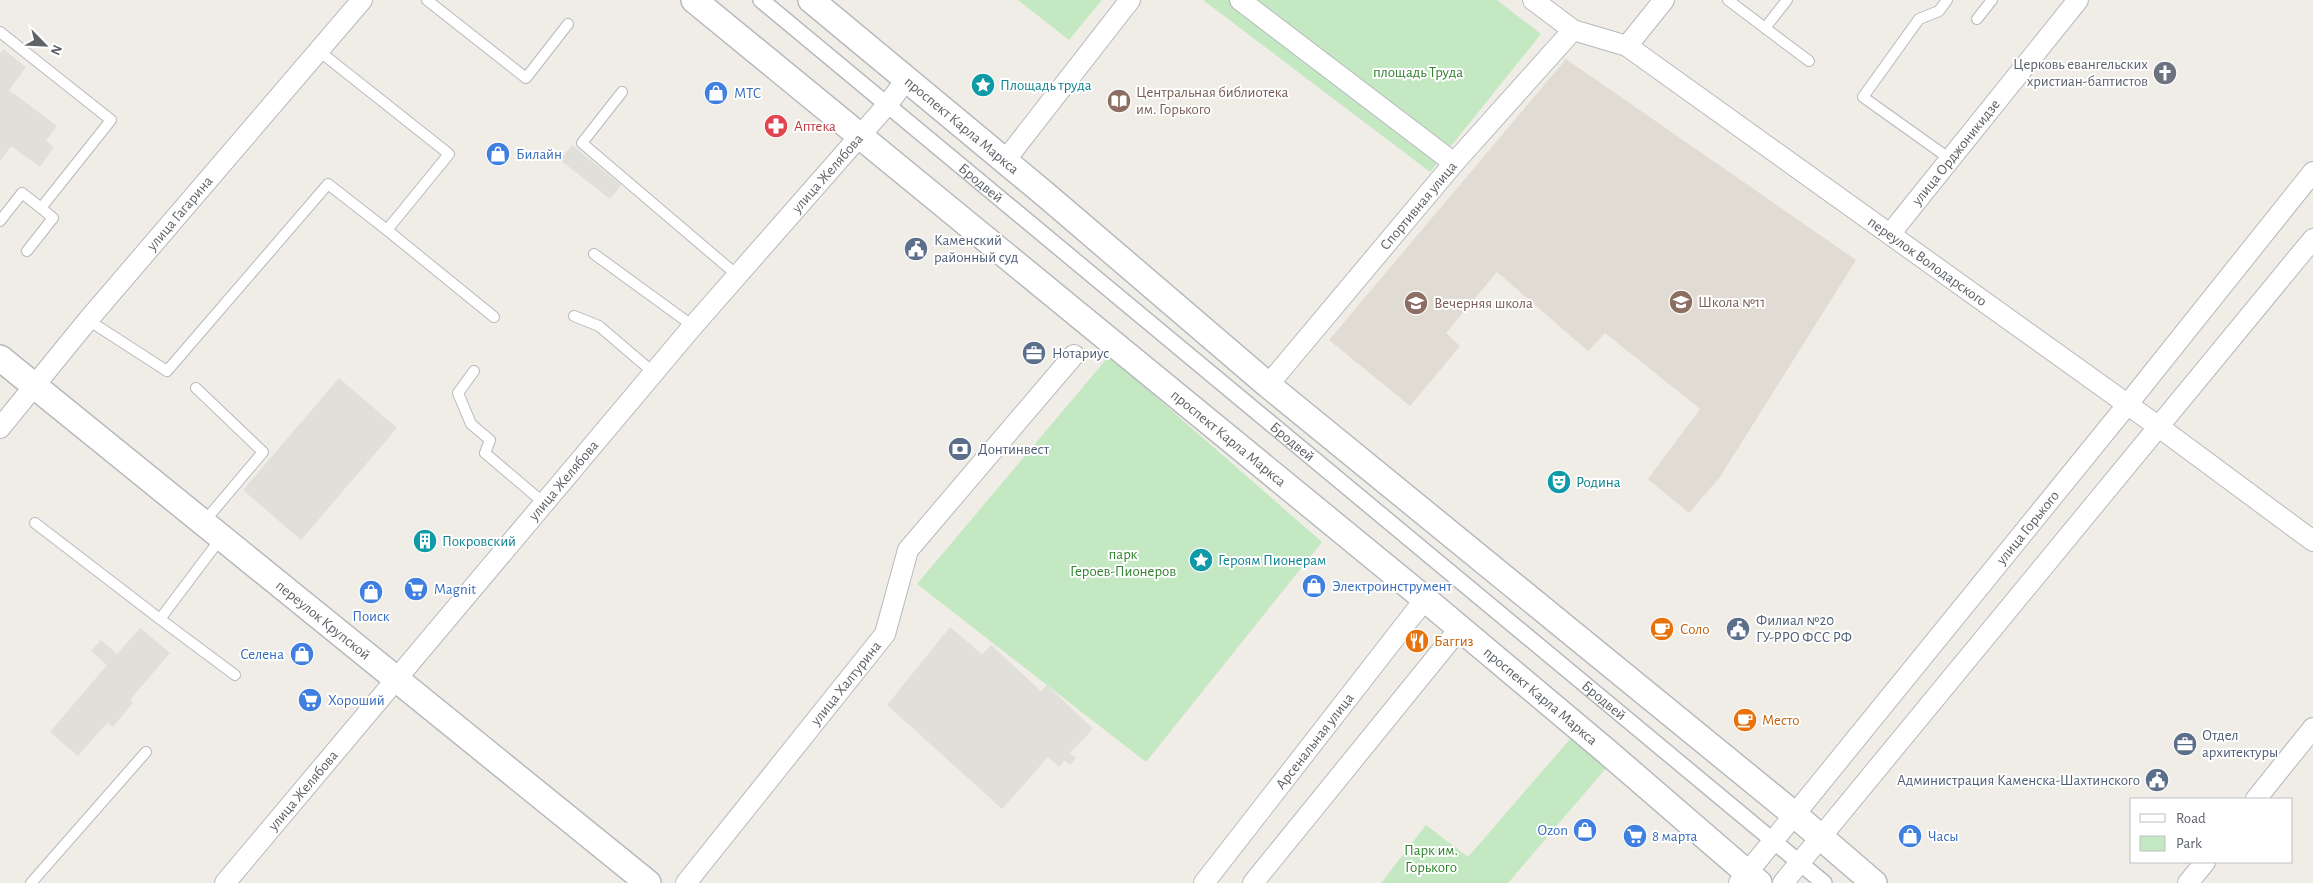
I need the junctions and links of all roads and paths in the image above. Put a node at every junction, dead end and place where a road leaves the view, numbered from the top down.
1 (362, 0) edge
2 (427, 0) edge
3 (694, 0) edge
4 (761, 0) edge
5 (811, 0) edge
6 (1130, 0) edge
7 (1240, 0) edge
8 (1534, 0) edge
9 (1664, 0) edge
10 (1728, 0) edge
11 (1786, 0) edge
12 (1947, 0) edge
13 (1992, 0) edge
14 (2078, 0) edge
15 (1977, 19) dead end
16 (568, 24) dead end
17 (1765, 28) junction
18 (1572, 30) junction
19 (0, 32) edge
20 (1627, 46) junction
21 (319, 51) junction
22 (1809, 61) dead end
23 (906, 80) junction
24 (622, 92) dead end
25 (888, 105) junction
26 (859, 137) junction
27 (1950, 159) junction
28 (1004, 162) junction
29 (1454, 163) junction
30 (2313, 172) edge
31 (41, 208) junction
32 (0, 221) edge
33 (387, 230) junction
34 (1890, 234) junction
35 (2313, 239) edge
36 (28, 250) dead end
37 (594, 254) dead end
38 (737, 275) junction
39 (574, 316) dead end
40 (494, 317) dead end
41 (88, 320) junction
42 (693, 326) junction
43 (1074, 355) dead end
44 (0, 358) edge
45 (474, 371) dead end
46 (654, 373) junction
47 (1268, 385) junction
48 (36, 386) junction
49 (196, 388) dead end
50 (2127, 405) junction
51 (2159, 427) junction
52 (0, 428) edge
53 (544, 503) junction
54 (35, 523) dead end
55 (212, 531) junction
56 (2313, 541) edge
57 (1425, 599) junction
58 (160, 619) junction
59 (1460, 628) junction
60 (235, 675) dead end
61 (396, 679) junction
62 (2313, 728) edge
63 (146, 752) dead end
64 (2257, 798) edge
65 (1795, 815) junction
66 (1821, 837) junction
67 (1773, 840) junction
68 (1800, 863) junction
69 (2204, 863) edge
70 (1749, 880) edge
71 (31, 883) edge
72 (225, 883) edge
73 (648, 883) edge
74 (686, 883) edge
75 (1204, 883) edge
76 (1253, 883) edge
77 (1783, 883) edge
78 (1824, 883) edge
79 (1874, 883) edge
80 (2188, 883) edge

1 - 21 street, улица Гагарина
2 - 16 lane
3 - 26 street, проспект Карла Маркса
4 - 25 street, Бродвей
5 - 23 street, проспект Карла Маркса
6 - 28 street
7 - 29 street
8 - 18 street, переулок Володарского
9 - 20 street
10 - 17 lane
11 - 17 lane
12 - 27 lane
13 - 15 lane
14 - 27 street, улица Орджоникидзе
17 - 22 lane
18 - 20 street, переулок Володарского
18 - 29 street, Спортивная улица
19 - 31 lane
20 - 34 street, переулок Володарского
21 - 33 lane
21 - 41 street, улица Гагарина
23 - 25 street, улица Желябова
23 - 28 street, проспект Карла Маркса
24 - 38 lane
25 - 26 street, улица Желябова
25 - 67 street, Бродвей
26 - 38 street, улица Желябова
26 - 57 street, проспект Карла Маркса
27 - 34 street, улица Орджоникидзе
28 - 47 street, проспект Карла Маркса
29 - 47 street, Спортивная улица
30 - 50 street, улица Горького
31 - 32 lane
31 - 36 lane
33 - 40 lane
33 - 41 lane
34 - 50 street, переулок Володарского
35 - 51 street
37 - 42 lane
38 - 42 street, улица Желябова
39 - 46 lane
41 - 48 street, улица Гагарина
42 - 46 street, улица Желябова
43 - 74 street, улица Халтурина
44 - 48 street, переулок Крупской
45 - 53 lane
46 - 53 street, улица Желябова
47 - 65 street, проспект Карла Маркса
48 - 52 street, улица Гагарина
48 - 55 street, переулок Крупской
49 - 55 lane
50 - 51 street, переулок Володарского
50 - 65 street, улица Горького
51 - 56 street, переулок Володарского
51 - 66 street
53 - 61 street, улица Желябова
54 - 58 lane
55 - 58 lane
55 - 61 street, переулок Крупской
57 - 59 street, проспект Карла Маркса
57 - 75 street, Арсенальная улица
58 - 60 lane
59 - 70 street, проспект Карла Маркса
59 - 76 street
61 - 72 street, улица Желябова
61 - 73 street, переулок Крупской
62 - 64 street
63 - 71 lane
65 - 66 street, проспект Карла Маркса
65 - 67 street, улица Горького
66 - 68 street
66 - 79 street, проспект Карла Маркса
67 - 68 street, Бродвей
67 - 70 street, улица Горького
68 - 77 street
68 - 78 street, Бродвей
69 - 80 street

